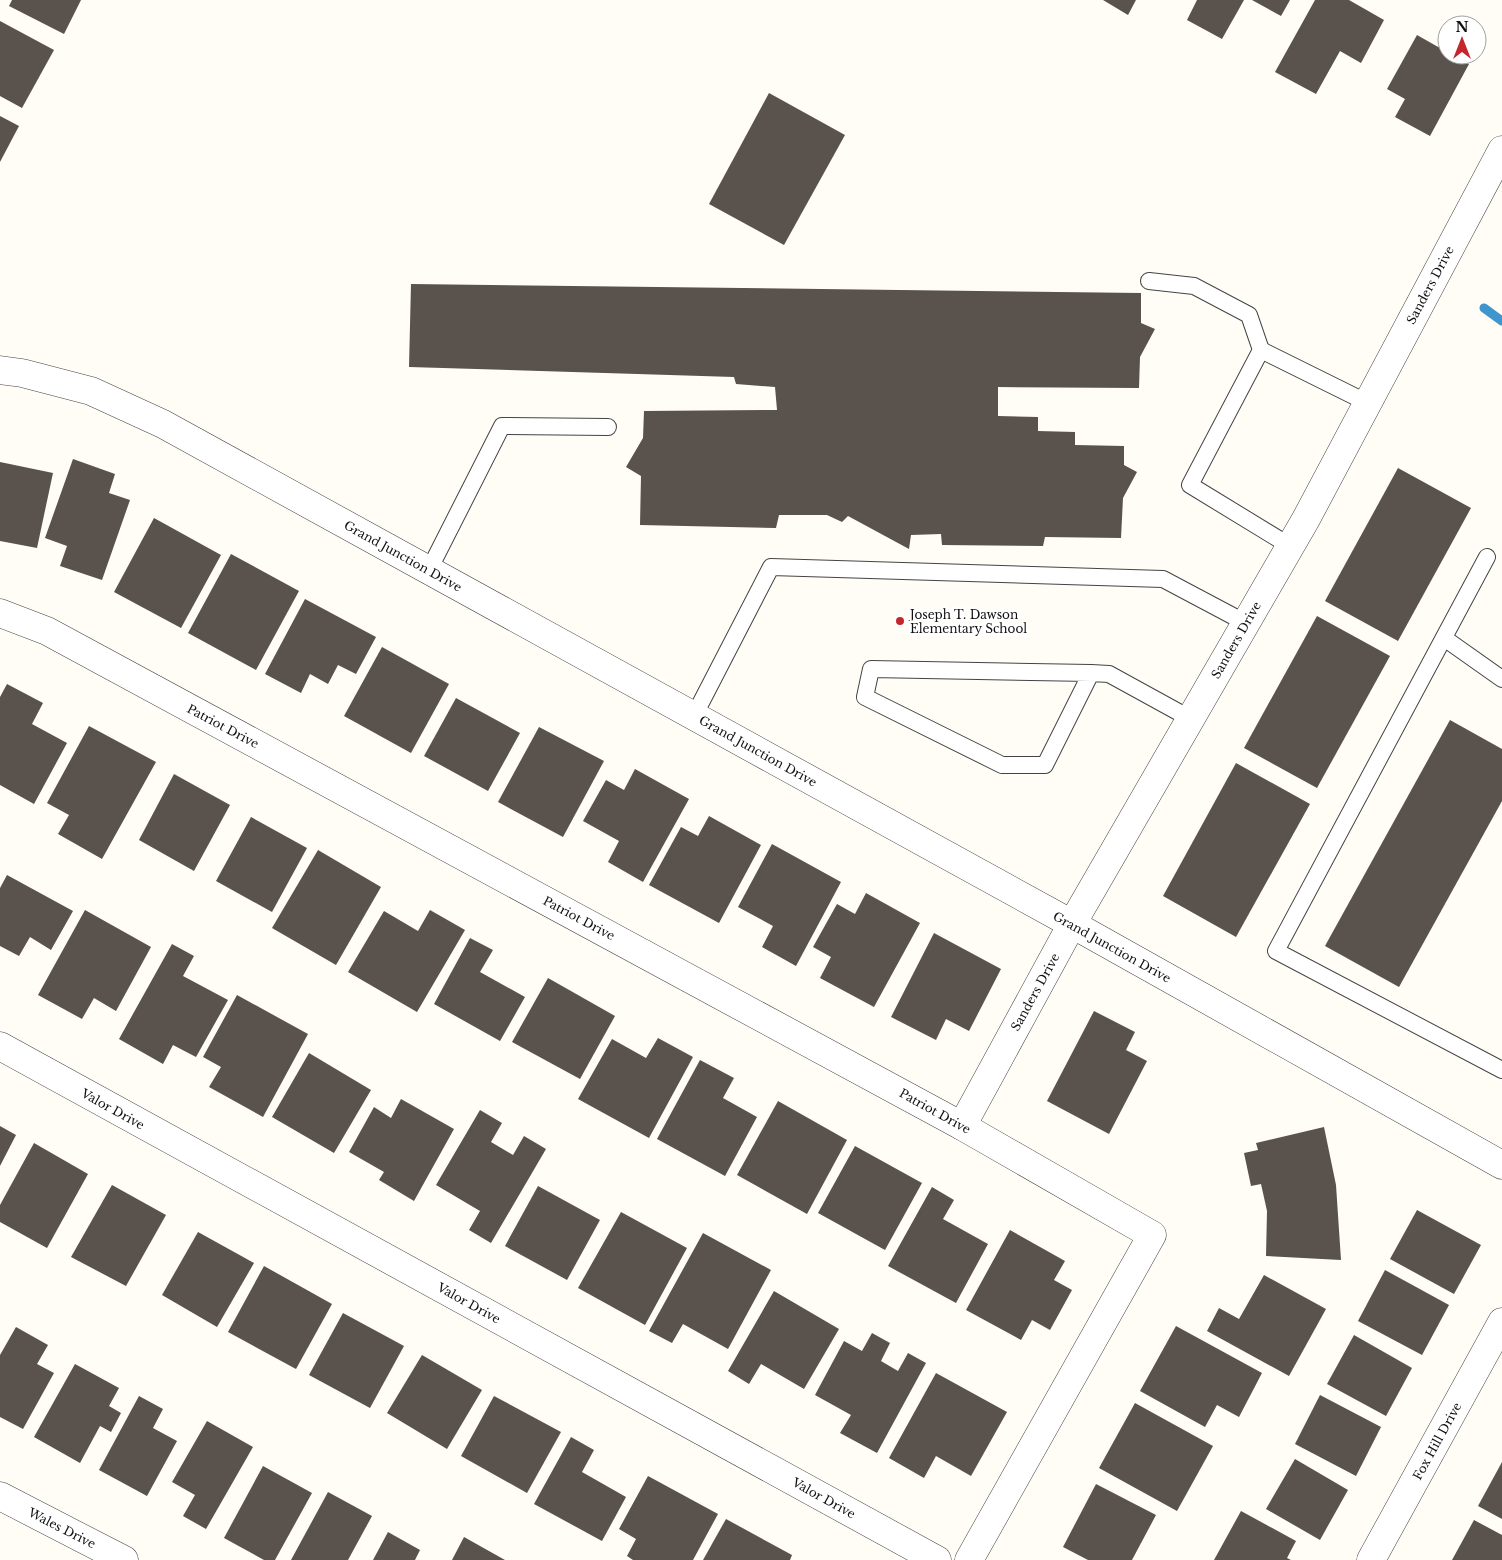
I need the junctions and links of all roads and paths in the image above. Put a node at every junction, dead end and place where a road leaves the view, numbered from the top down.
1 (1502, 150) edge
2 (1149, 280) dead end
3 (1261, 350) junction
4 (0, 370) edge
5 (1368, 402) junction
6 (608, 427) dead end
7 (1290, 546) junction
8 (1487, 557) dead end
9 (429, 570) junction
10 (0, 613) edge
11 (1246, 623) junction
12 (1444, 638) junction
13 (1091, 673) junction
14 (1502, 678) edge
15 (694, 716) junction
16 (1190, 719) junction
17 (1072, 924) junction
18 (0, 1046) edge
19 (1502, 1070) edge
20 (962, 1126) junction
21 (1502, 1165) edge
22 (1502, 1322) edge
23 (0, 1496) edge
24 (124, 1560) edge
25 (937, 1560) edge
26 (969, 1560) edge
27 (1372, 1560) edge

1 - 5 street, Sanders Drive
2 - 3 lane
3 - 5 lane
3 - 7 lane
4 - 9 street, Grand Junction Drive
5 - 7 street, Sanders Drive
6 - 9 lane
7 - 11 street, Sanders Drive
8 - 12 lane
9 - 15 street, Grand Junction Drive
10 - 20 street, Patriot Drive
11 - 15 lane
11 - 16 street, Sanders Drive
12 - 14 lane
12 - 19 lane
13 - 13 lane
13 - 16 lane
15 - 17 street, Grand Junction Drive
16 - 17 street, Sanders Drive
17 - 20 street, Sanders Drive
17 - 21 street, Grand Junction Drive
18 - 25 street, Valor Drive
20 - 26 street, Patriot Drive
22 - 27 street, Fox Hill Drive
23 - 24 street, Wales Drive

